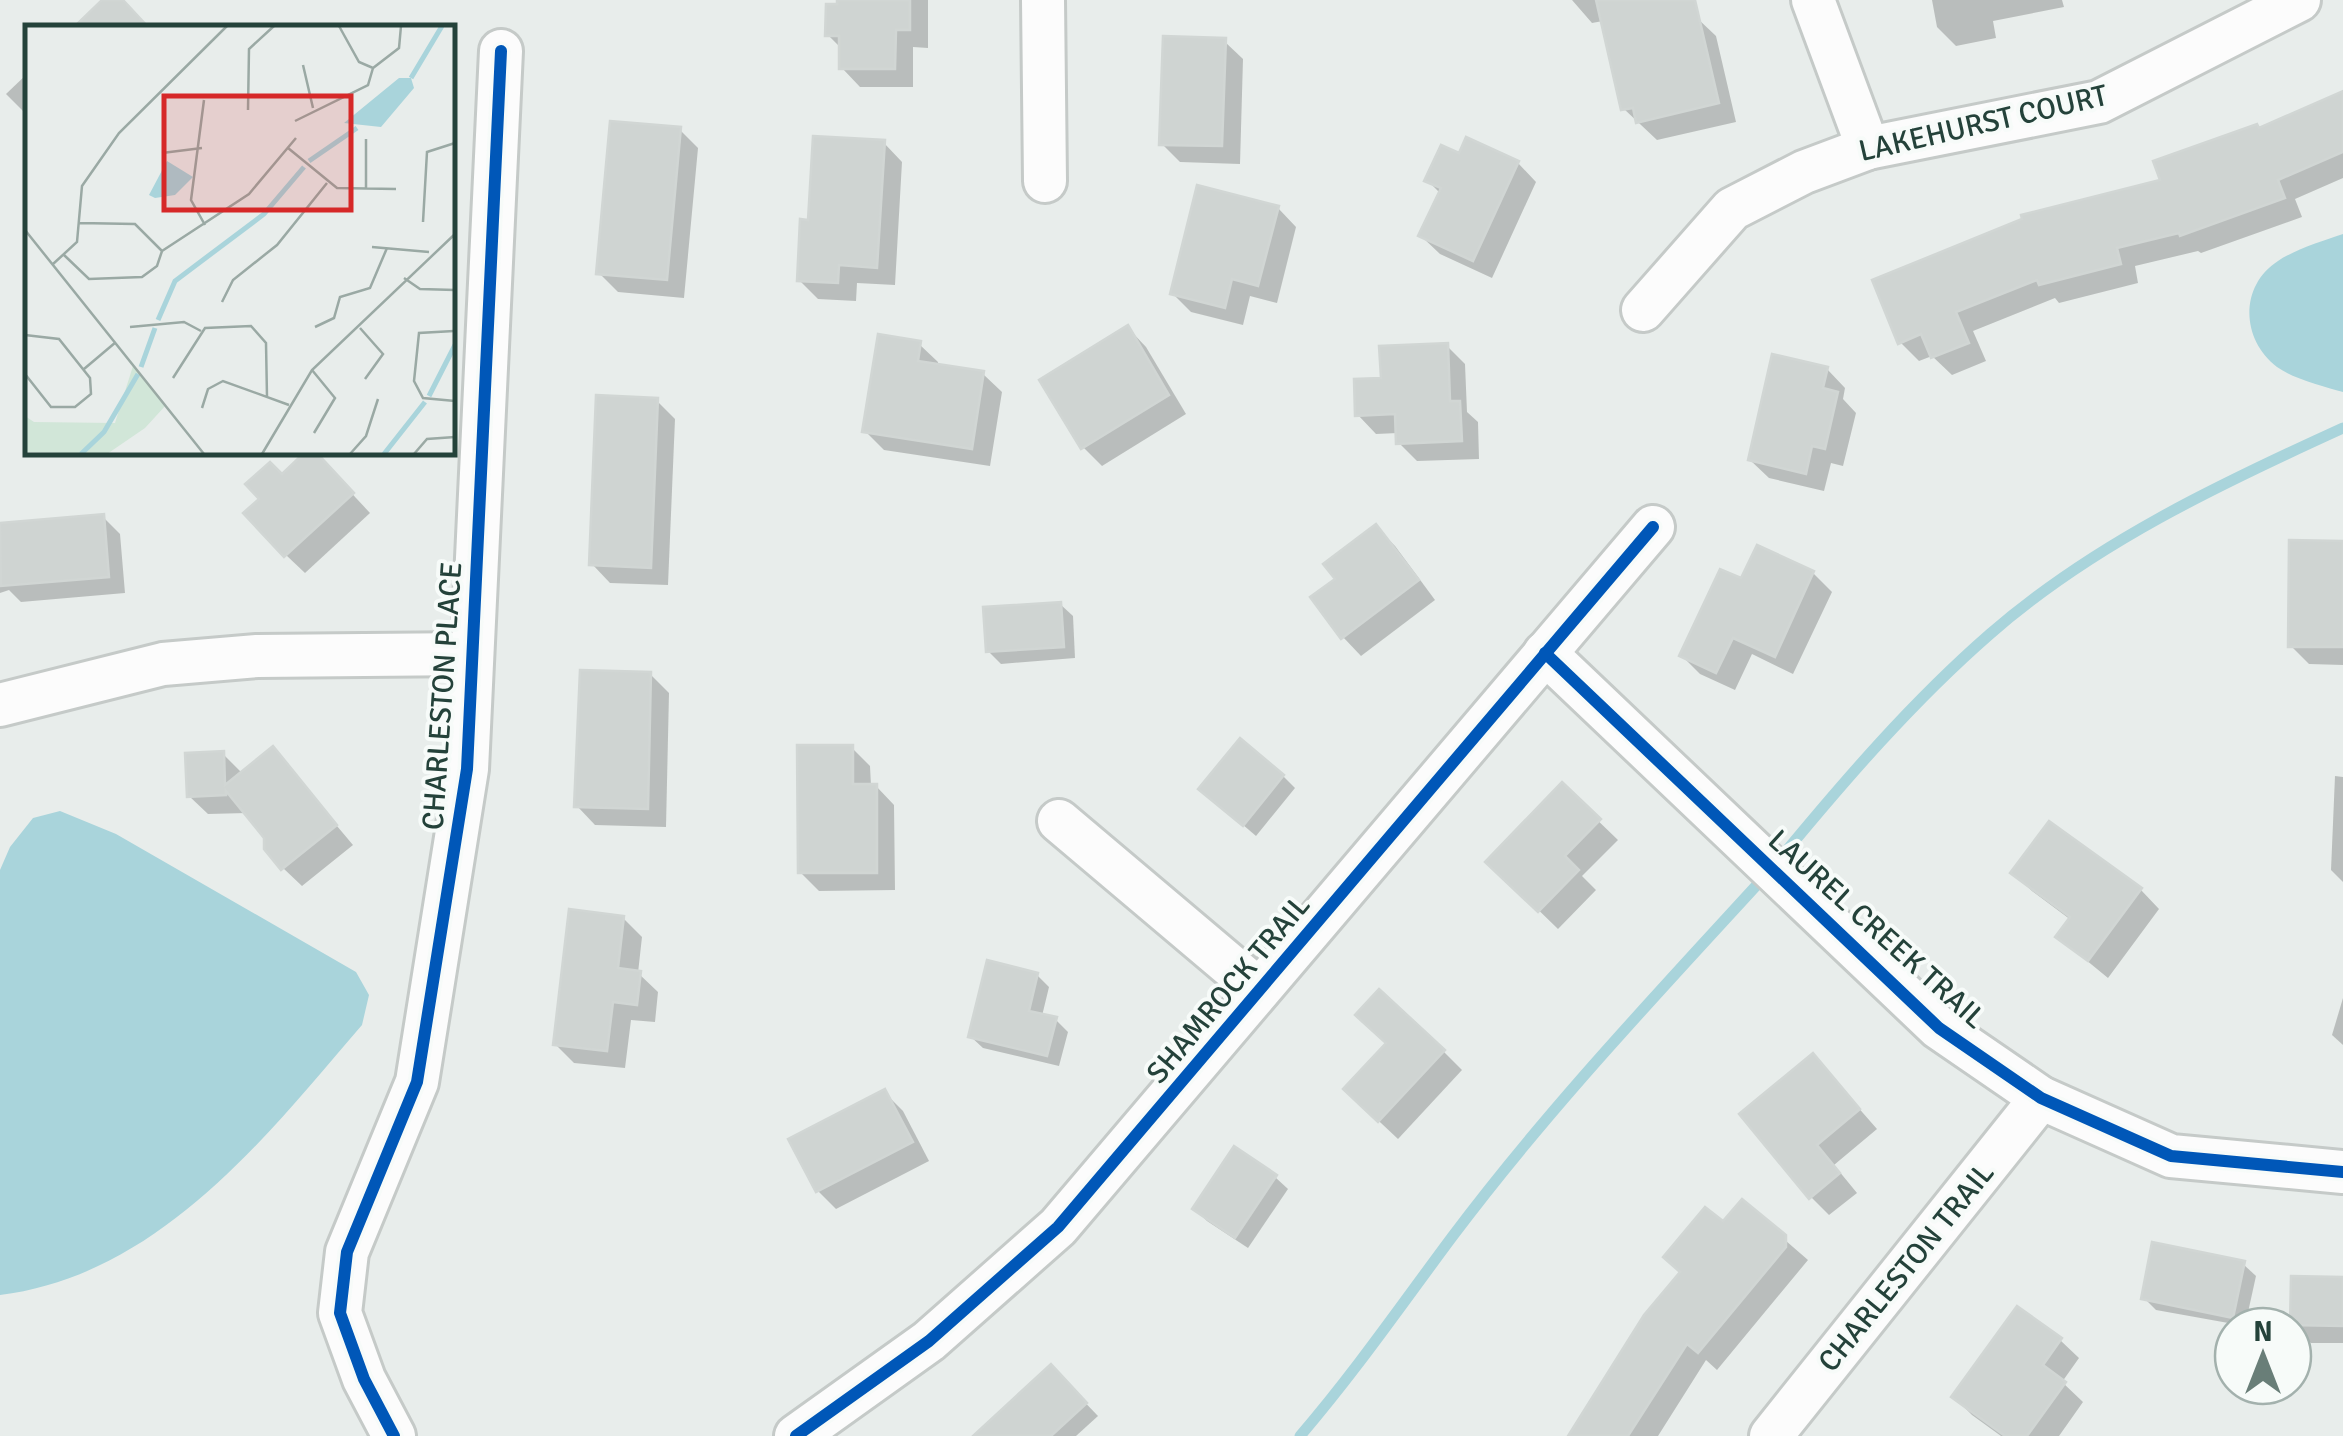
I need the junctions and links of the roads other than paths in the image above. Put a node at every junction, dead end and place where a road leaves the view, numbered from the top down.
1 (1043, 0) edge
2 (1813, 0) edge
3 (2299, 0) edge
4 (501, 51) dead end
5 (1868, 148) junction
6 (1045, 180) dead end
7 (1643, 310) dead end
8 (1653, 527) dead end
9 (1546, 653) junction
10 (472, 654) junction
11 (0, 705) edge
12 (1059, 820) dead end
13 (1260, 990) junction
14 (2041, 1098) junction
15 (2343, 1172) edge
16 (394, 1436) edge
17 (796, 1436) edge
18 (1771, 1436) edge

1 - 6 street
2 - 5 street
3 - 5 street, LAKEHURST COURT
4 - 10 street, CHARLESTON PLACE
5 - 7 street, LAKEHURST COURT
8 - 9 street, SHAMROCK TRAIL
9 - 13 street, SHAMROCK TRAIL
9 - 14 street, LAUREL CREEK TRAIL
10 - 11 street
10 - 16 street, CHARLESTON PLACE
12 - 13 street
13 - 17 street, SHAMROCK TRAIL
14 - 15 street, LAUREL CREEK TRAIL
14 - 18 street, CHARLESTON TRAIL

